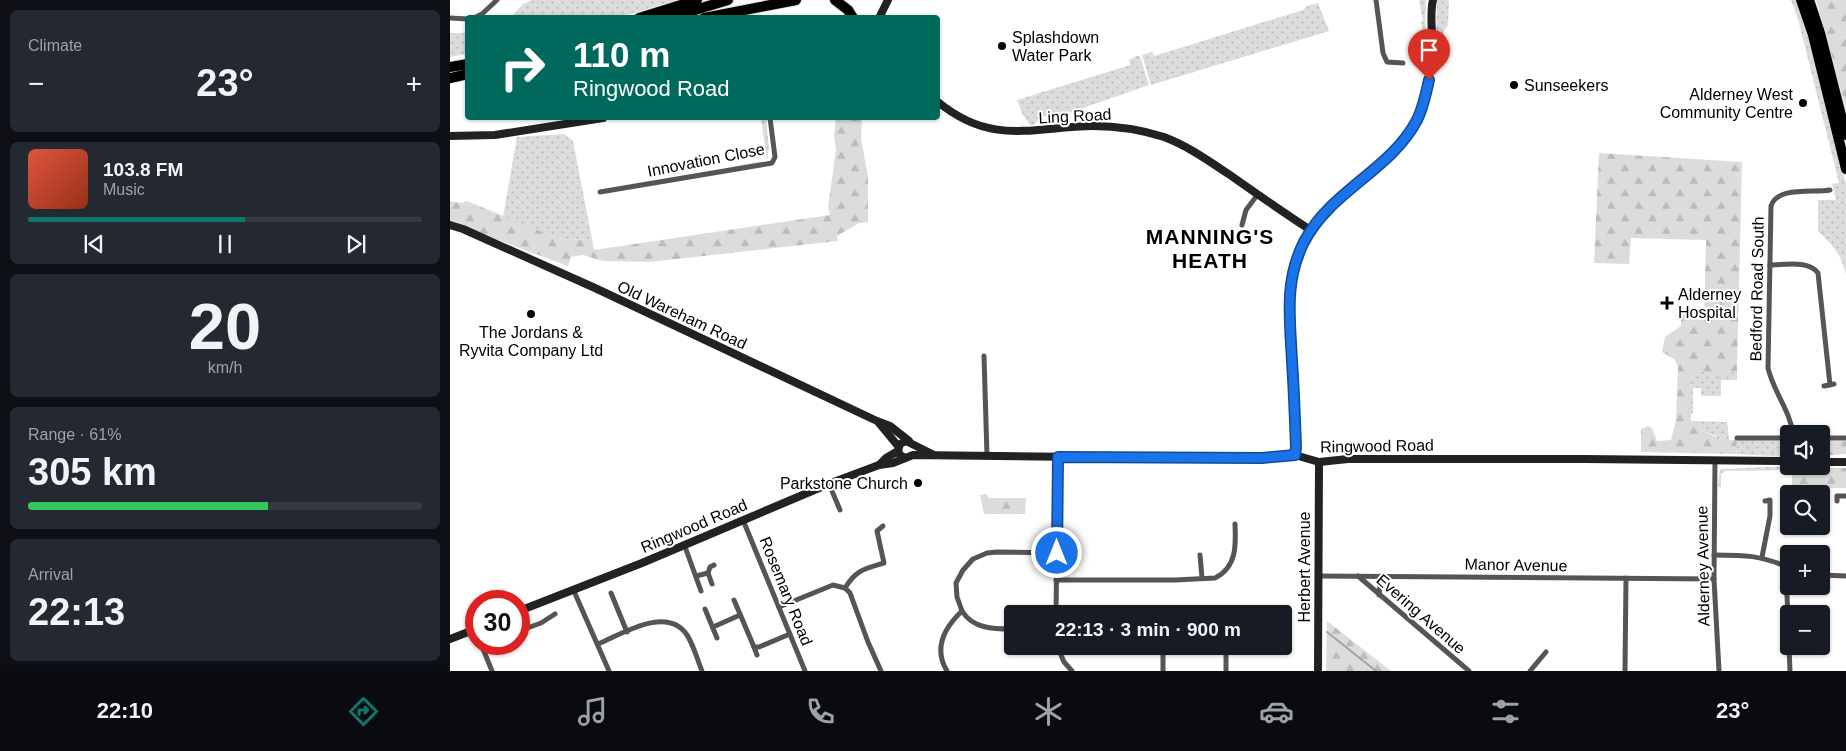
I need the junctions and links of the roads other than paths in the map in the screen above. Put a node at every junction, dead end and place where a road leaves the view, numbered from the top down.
1 (497, 0) edge
2 (697, 0) edge
3 (728, 0) edge
4 (796, 0) edge
5 (835, 0) edge
6 (888, 0) edge
7 (1376, 0) edge
8 (1433, 0) edge
9 (1801, 0) edge
10 (1809, 0) edge
11 (480, 15) edge
12 (649, 15) edge
13 (679, 15) edge
14 (719, 15) edge
15 (851, 15) edge
16 (880, 15) edge
17 (450, 18) edge
18 (465, 20) edge
19 (1403, 63) dead end
20 (465, 64) edge
21 (450, 67) edge
22 (465, 75) edge
23 (450, 78) edge
24 (940, 103) edge
25 (590, 120) edge
26 (770, 120) edge
27 (1846, 135) edge
28 (450, 136) edge
29 (1846, 169) edge
30 (1830, 190) dead end
31 (600, 192) dead end
32 (1258, 194) junction
33 (450, 225) edge
34 (1242, 225) dead end
35 (450, 231) edge
36 (1312, 231) junction
37 (475, 235) junction
38 (1770, 265) junction
39 (984, 356) dead end
40 (1829, 385) dead end
41 (877, 421) junction
42 (1791, 425) edge
43 (1737, 438) dead end
44 (1780, 438) edge
45 (1830, 438) edge
46 (1846, 438) edge
47 (911, 442) junction
48 (898, 448) junction
49 (1295, 455) junction
50 (936, 456) junction
51 (987, 456) junction
52 (909, 457) junction
53 (1058, 457) junction
54 (1715, 461) junction
55 (1780, 461) edge
56 (1319, 462) junction
57 (1830, 462) edge
58 (1846, 462) edge
59 (879, 465) junction
60 (829, 484) junction
61 (1846, 496) edge
62 (1837, 498) dead end
63 (1765, 500) dead end
64 (840, 510) dead end
65 (743, 520) junction
66 (1235, 524) dead end
67 (883, 526) dead end
68 (684, 544) junction
69 (1057, 553) junction
70 (1200, 555) dead end
71 (1714, 555) junction
72 (1762, 557) junction
73 (1780, 564) edge
74 (714, 565) dead end
75 (708, 573) junction
76 (696, 576) junction
77 (1318, 576) junction
78 (1358, 576) junction
79 (1381, 576) junction
80 (1830, 576) edge
81 (1846, 576) edge
82 (1202, 578) junction
83 (1626, 578) junction
84 (1714, 579) junction
85 (1056, 580) junction
86 (712, 584) dead end
87 (845, 588) junction
88 (574, 589) junction
89 (701, 591) dead end
90 (611, 592) dead end
91 (1379, 595) junction
92 (734, 600) dead end
93 (1056, 605) edge
94 (530, 606) edge
95 (779, 607) junction
96 (705, 609) dead end
97 (962, 611) junction
98 (555, 614) dead end
99 (740, 615) junction
100 (530, 627) edge
101 (713, 627) junction
102 (1004, 629) edge
103 (627, 632) junction
104 (465, 634) edge
105 (790, 634) junction
106 (717, 638) dead end
107 (450, 639) edge
108 (598, 644) junction
109 (754, 647) junction
110 (1546, 652) dead end
111 (485, 655) edge
112 (757, 655) dead end
113 (1061, 655) edge
114 (1163, 655) edge
115 (1226, 655) edge
116 (1789, 655) edge
117 (492, 671) edge
118 (609, 671) edge
119 (702, 671) edge
120 (805, 671) edge
121 (881, 671) edge
122 (947, 671) edge
123 (1072, 671) edge
124 (1162, 671) edge
125 (1226, 671) edge
126 (1318, 671) edge
127 (1468, 671) edge
128 (1530, 671) edge
129 (1625, 671) edge
130 (1718, 671) edge
131 (1790, 671) edge

1 - 11 street
2 - 12 highway
3 - 13 highway
4 - 14 highway
5 - 15 highway
6 - 16 street
7 - 19 street
8 - 36 street
9 - 29 highway
10 - 27 highway
17 - 18 street
20 - 21 highway
22 - 23 highway
24 - 32 street, Ling Road
25 - 28 street
26 - 31 street, Innovation Close
30 - 38 street, Bedford Road South
32 - 34 street
32 - 36 street, Ling Road
33 - 37 street, Old Wareham Road
35 - 37 street, Old Wareham Road
36 - 49 street
37 - 41 street, Old Wareham Road
38 - 40 street
38 - 42 street, Bedford Road South
39 - 51 street
41 - 47 street, Old Wareham Road
41 - 48 street, Old Wareham Road
43 - 44 street
45 - 46 street
47 - 48 street
47 - 50 street, Ringwood Road
47 - 52 street
48 - 52 street
48 - 59 street, Ringwood Road
49 - 53 street, Ringwood Road
49 - 56 street, Ringwood Road
50 - 51 street, Ringwood Road
50 - 52 street, Ringwood Road
51 - 53 street, Ringwood Road
52 - 59 street, Ringwood Road
53 - 69 street
54 - 55 street, Ringwood Road
54 - 56 street, Ringwood Road
54 - 71 street, Alderney Avenue
56 - 77 street, Herbert Avenue
57 - 58 street
59 - 60 street, Ringwood Road
60 - 64 street
60 - 65 street, Ringwood Road
61 - 62 street
63 - 72 street
65 - 68 street, Ringwood Road
65 - 95 street, Rosemary Road
66 - 82 street
67 - 87 street
68 - 76 street
68 - 88 street, Ringwood Road
69 - 85 street
69 - 97 street
70 - 82 street
71 - 72 street
71 - 84 street, Alderney Avenue
72 - 73 street
74 - 75 street
75 - 76 street
75 - 86 street
76 - 89 street
77 - 78 street, Manor Avenue
77 - 126 street, Herbert Avenue
78 - 79 street, Manor Avenue
78 - 91 street, Evering Avenue
79 - 83 street, Manor Avenue
79 - 91 street
80 - 81 street
82 - 85 street
83 - 84 street, Manor Avenue
83 - 129 street
84 - 130 street, Alderney Avenue
85 - 93 street
87 - 95 street
87 - 121 street
88 - 94 street, Ringwood Road
88 - 108 street
90 - 103 street
91 - 127 street, Evering Avenue
92 - 99 street
95 - 105 street, Rosemary Road
96 - 101 street
97 - 102 street
97 - 122 street
98 - 100 street
99 - 101 street
99 - 109 street
101 - 106 street
103 - 108 street
103 - 119 street
104 - 107 street
105 - 109 street
105 - 120 street, Rosemary Road
108 - 118 street
109 - 112 street
110 - 128 street
111 - 117 street
113 - 123 street
114 - 124 street
115 - 125 street
116 - 131 street

